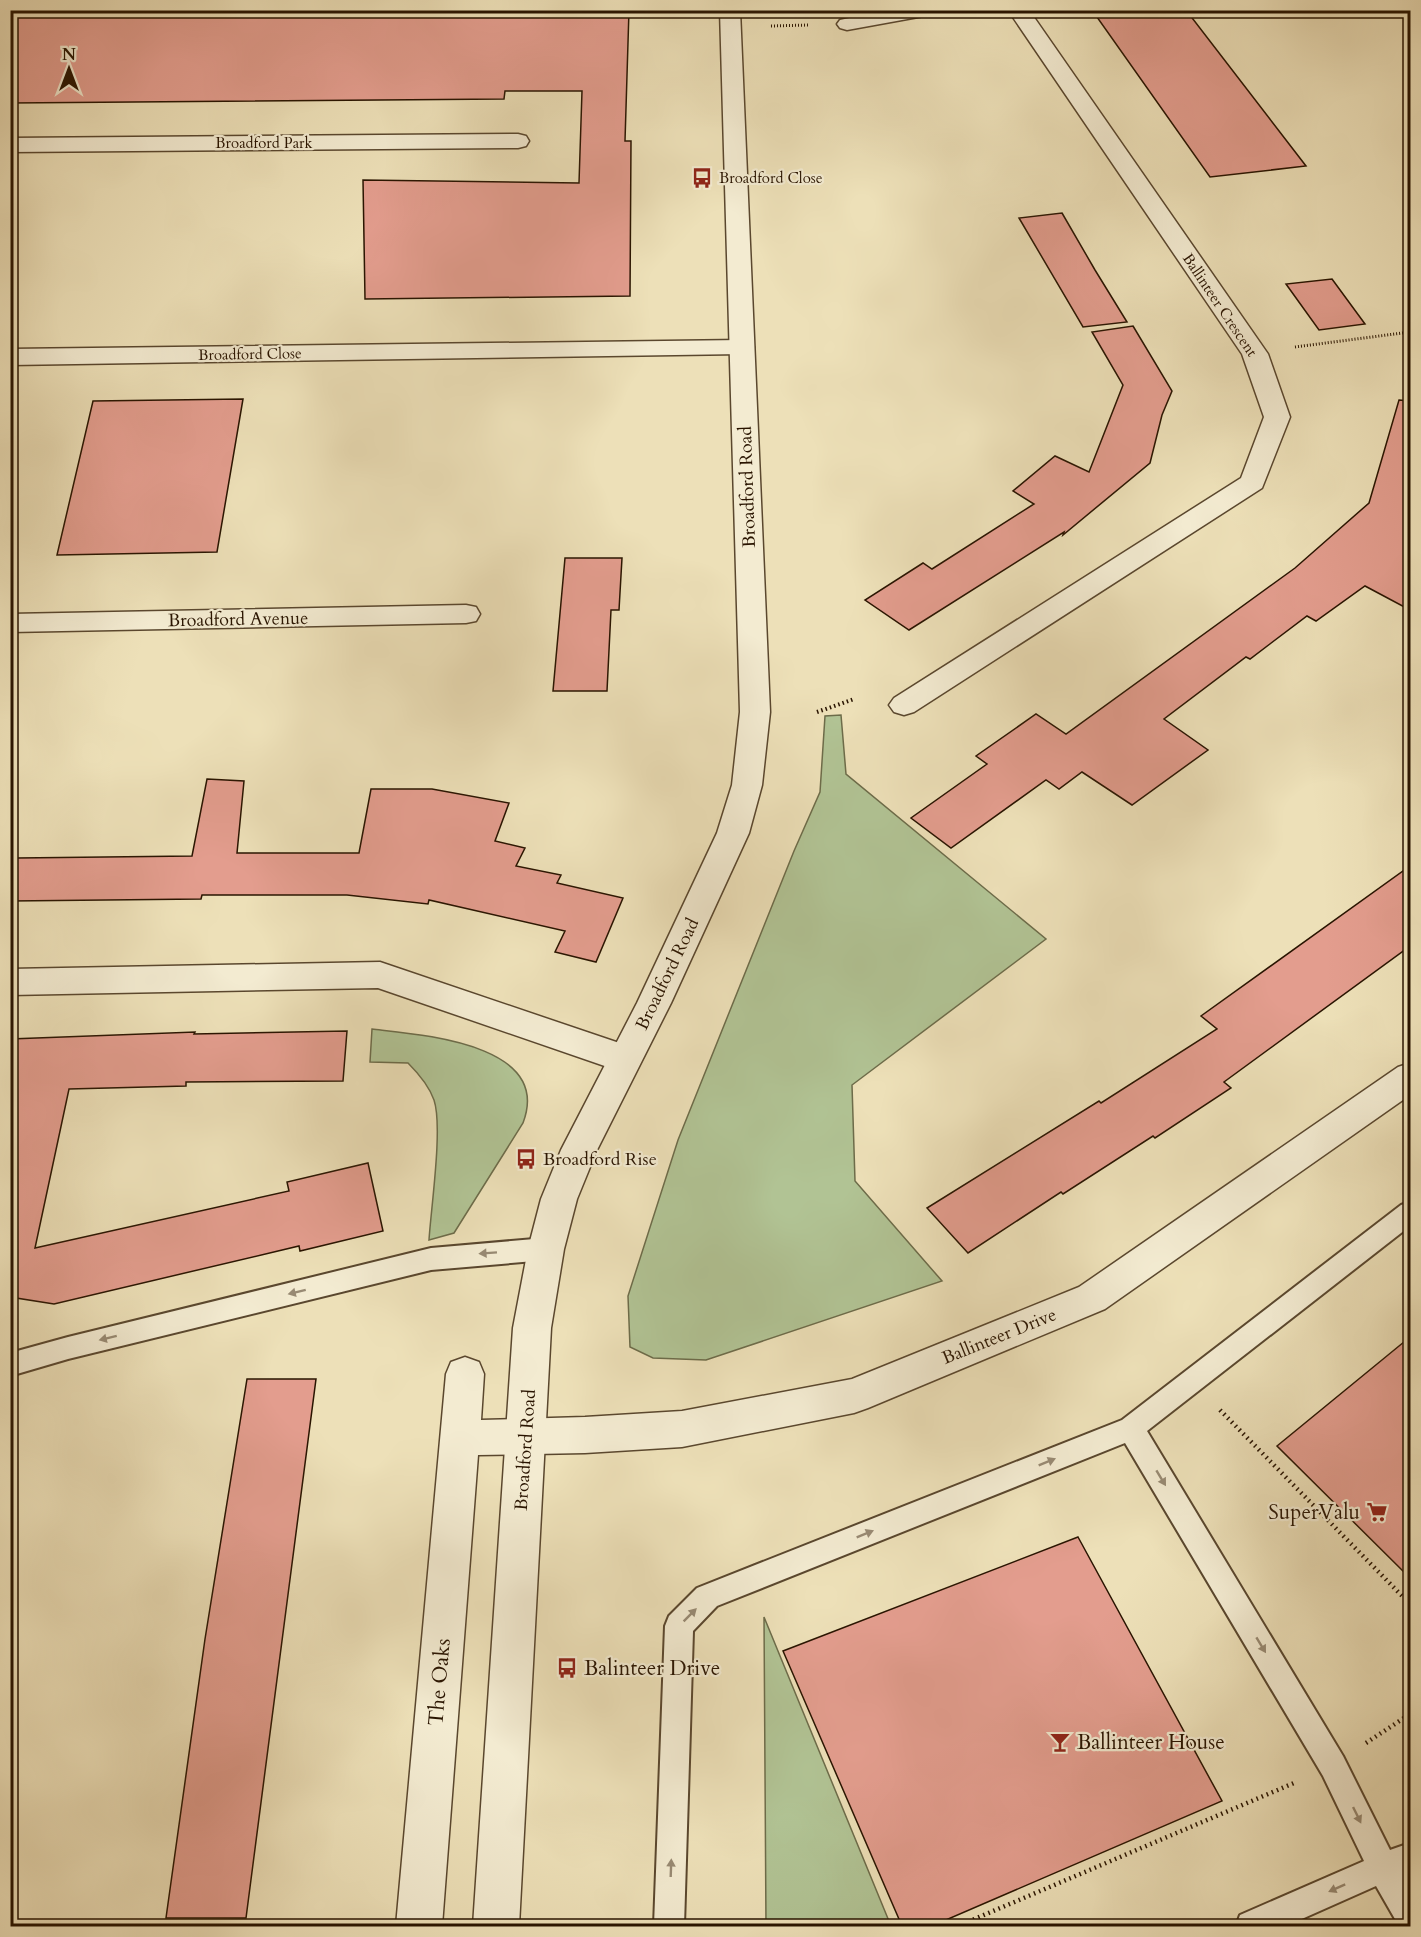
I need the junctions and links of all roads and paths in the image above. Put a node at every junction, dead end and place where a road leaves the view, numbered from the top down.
1 (730, 10) edge
2 (924, 10) edge
3 (1018, 10) edge
4 (847, 24) dead end
5 (809, 25) dead end
6 (771, 26) dead end
7 (518, 141) dead end
8 (10, 145) edge
9 (1410, 332) edge
10 (742, 347) junction
11 (1291, 347) dead end
12 (10, 357) edge
13 (466, 614) dead end
14 (10, 623) edge
15 (854, 699) dead end
16 (904, 705) dead end
17 (817, 712) dead end
18 (10, 982) edge
19 (626, 1059) junction
20 (1410, 1077) edge
21 (1410, 1212) edge
22 (546, 1249) junction
23 (10, 1365) edge
24 (465, 1374) dead end
25 (1192, 1381) junction
26 (1131, 1428) junction
27 (526, 1437) junction
28 (460, 1438) junction
29 (1410, 1604) edge
30 (1410, 1714) edge
31 (1333, 1766) junction
32 (1397, 1863) edge
33 (1410, 1916) edge
34 (419, 1926) edge
35 (496, 1926) edge
36 (669, 1926) edge
37 (958, 1926) edge
38 (1251, 1926) edge

1 - 10 street, Broadford Road
2 - 4 street
3 - 16 street, Ballinteer Crescent
5 - 6 path
7 - 8 street, Broadford Park
9 - 11 path
10 - 12 street, Broadford Close
10 - 19 street, Broadford Road
13 - 14 street, Broadford Avenue
15 - 17 path
18 - 19 street
19 - 22 street, Broadford Road
20 - 27 street, Ballinteer Drive
21 - 25 lane
22 -> 23 lane
22 - 27 street, Broadford Road
24 - 28 street, The Oaks
25 - 26 lane
25 - 29 path
26 -> 31 lane
36 -> 26 lane
27 - 28 street
27 - 35 street, Broadford Road
28 - 34 street, The Oaks
30 - 31 path
31 -> 32 lane
31 - 37 path
32 - 33 lane
32 -> 38 lane

